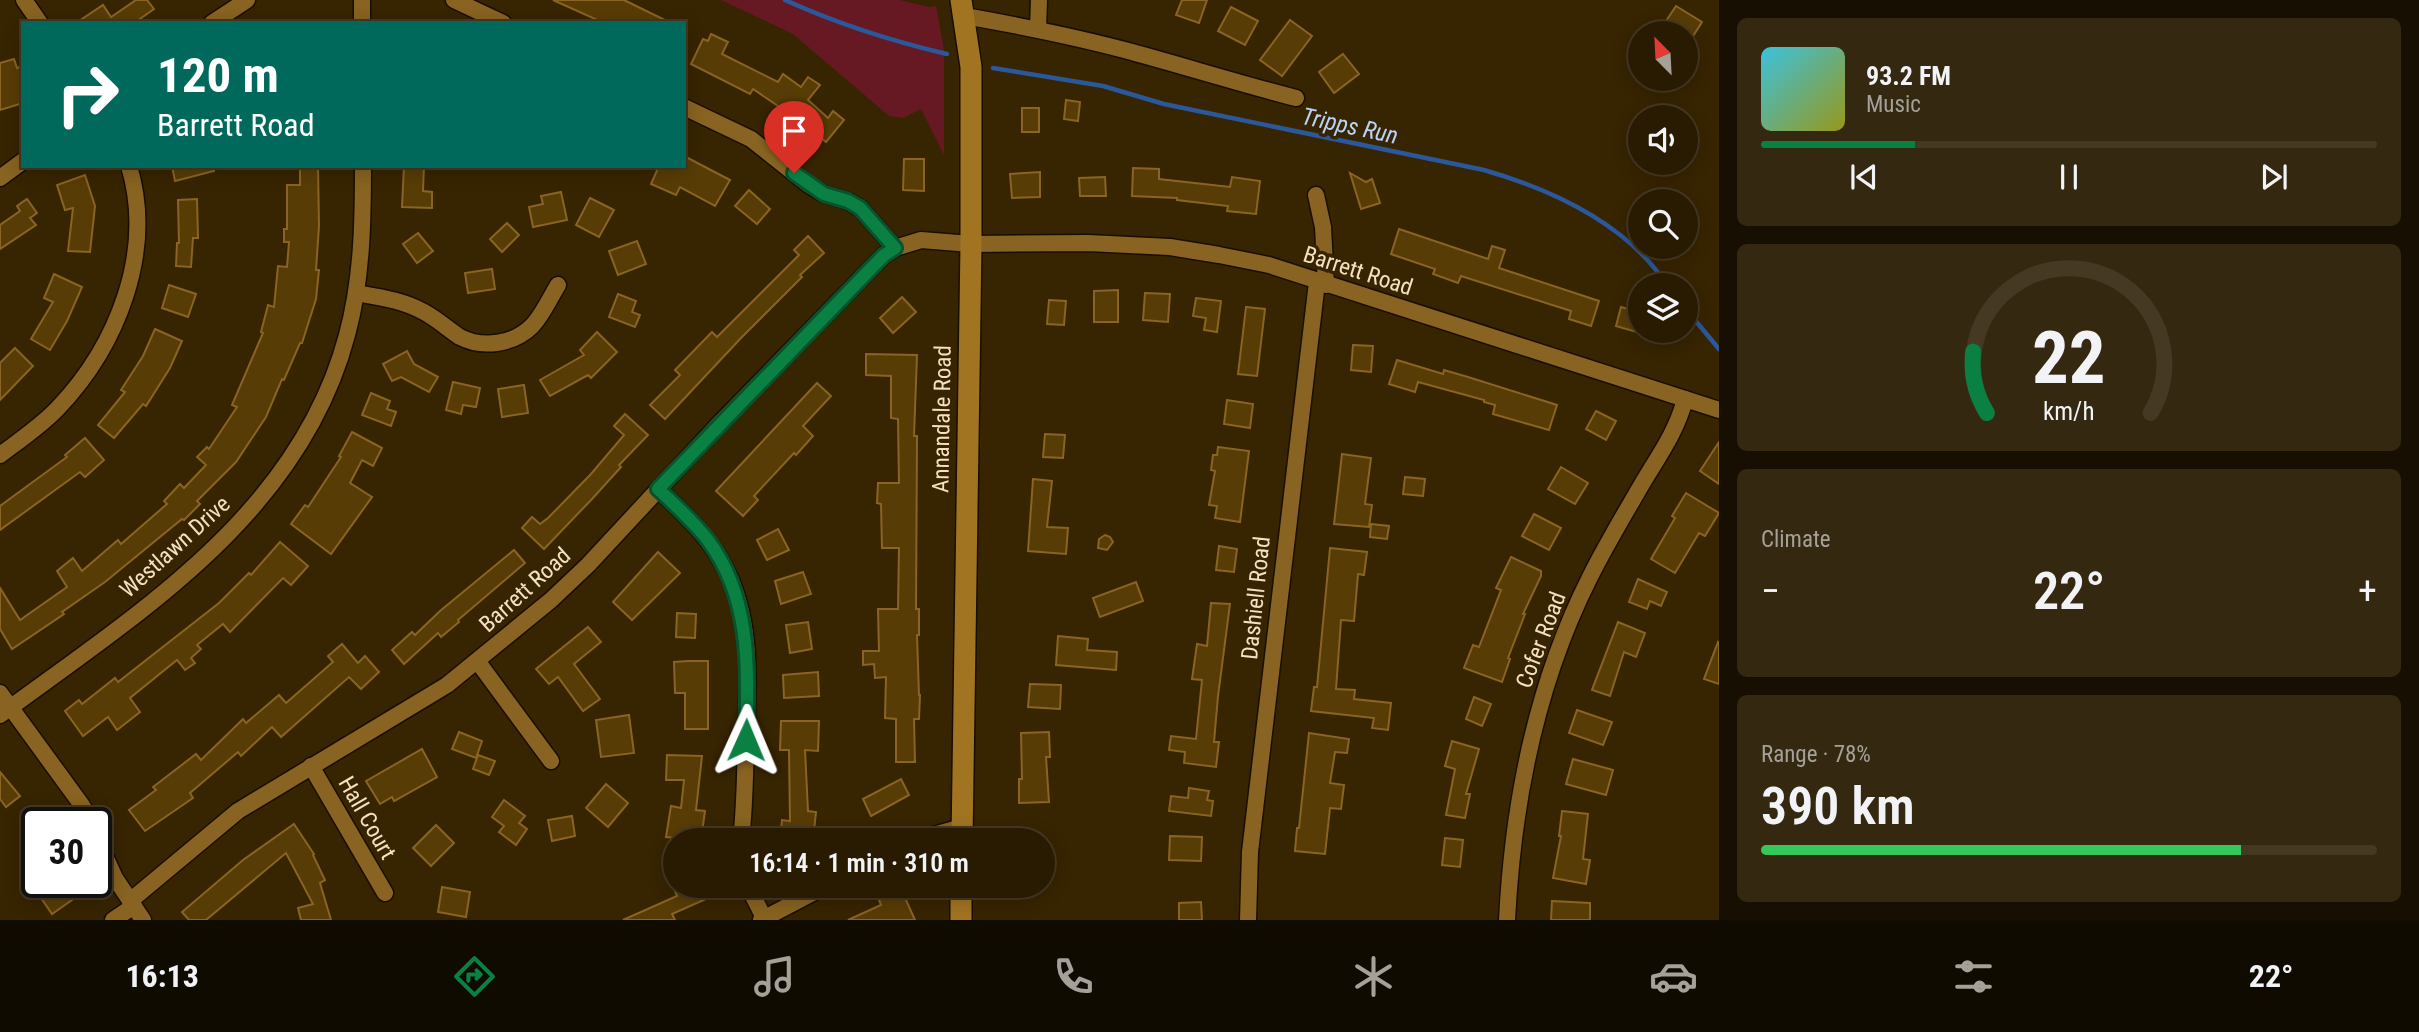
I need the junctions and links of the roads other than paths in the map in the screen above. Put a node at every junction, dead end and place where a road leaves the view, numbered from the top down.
1 (24, 0) edge
2 (247, 0) edge
3 (362, 0) edge
4 (454, 0) edge
5 (1039, 0) edge
6 (963, 8) edge
7 (39, 21) edge
8 (215, 21) edge
9 (362, 21) edge
10 (499, 21) edge
11 (1038, 29) junction
12 (1296, 98) dead end
13 (686, 108) edge
14 (21, 162) edge
15 (129, 168) edge
16 (363, 168) edge
17 (0, 178) edge
18 (1316, 195) dead end
19 (971, 244) junction
20 (895, 248) junction
21 (1321, 283) junction
22 (558, 285) dead end
23 (356, 293) junction
24 (1685, 399) junction
25 (1719, 410) edge
26 (0, 455) edge
27 (658, 489) junction
28 (478, 662) junction
29 (0, 694) edge
30 (5, 711) edge
31 (551, 761) dead end
32 (311, 766) junction
33 (83, 807) edge
34 (742, 828) edge
35 (962, 828) edge
36 (112, 871) edge
37 (385, 893) dead end
38 (753, 898) edge
39 (803, 898) edge
40 (961, 898) edge
41 (132, 904) junction
42 (762, 919) edge
43 (113, 920) edge
44 (143, 920) edge
45 (961, 920) edge
46 (1248, 920) edge
47 (1507, 920) edge

1 - 7 street
2 - 8 street
3 - 9 street
4 - 10 street
5 - 11 street
6 - 11 street
6 - 19 main road, Annandale Road
11 - 12 street
13 - 20 street
14 - 17 street
15 - 26 street
16 - 23 street, Westlawn Drive
18 - 21 street, Dashiell Road
19 - 20 street, Barrett Road
19 - 21 street, Barrett Road
19 - 35 main road, Annandale Road
20 - 27 street, Barrett Road
21 - 24 street, Barrett Road
21 - 46 street, Dashiell Road
22 - 23 street
23 - 30 street, Westlawn Drive
24 - 25 street, Barrett Road
24 - 47 street, Cofer Road
27 - 28 street, Barrett Road
27 - 34 street
28 - 31 street
28 - 32 street, Barrett Road
29 - 30 street
30 - 33 street
32 - 37 street, Hall Court
32 - 41 street, Barrett Road
36 - 41 street
38 - 42 street
39 - 42 street
40 - 45 main road
41 - 43 street, Barrett Road
41 - 44 street

